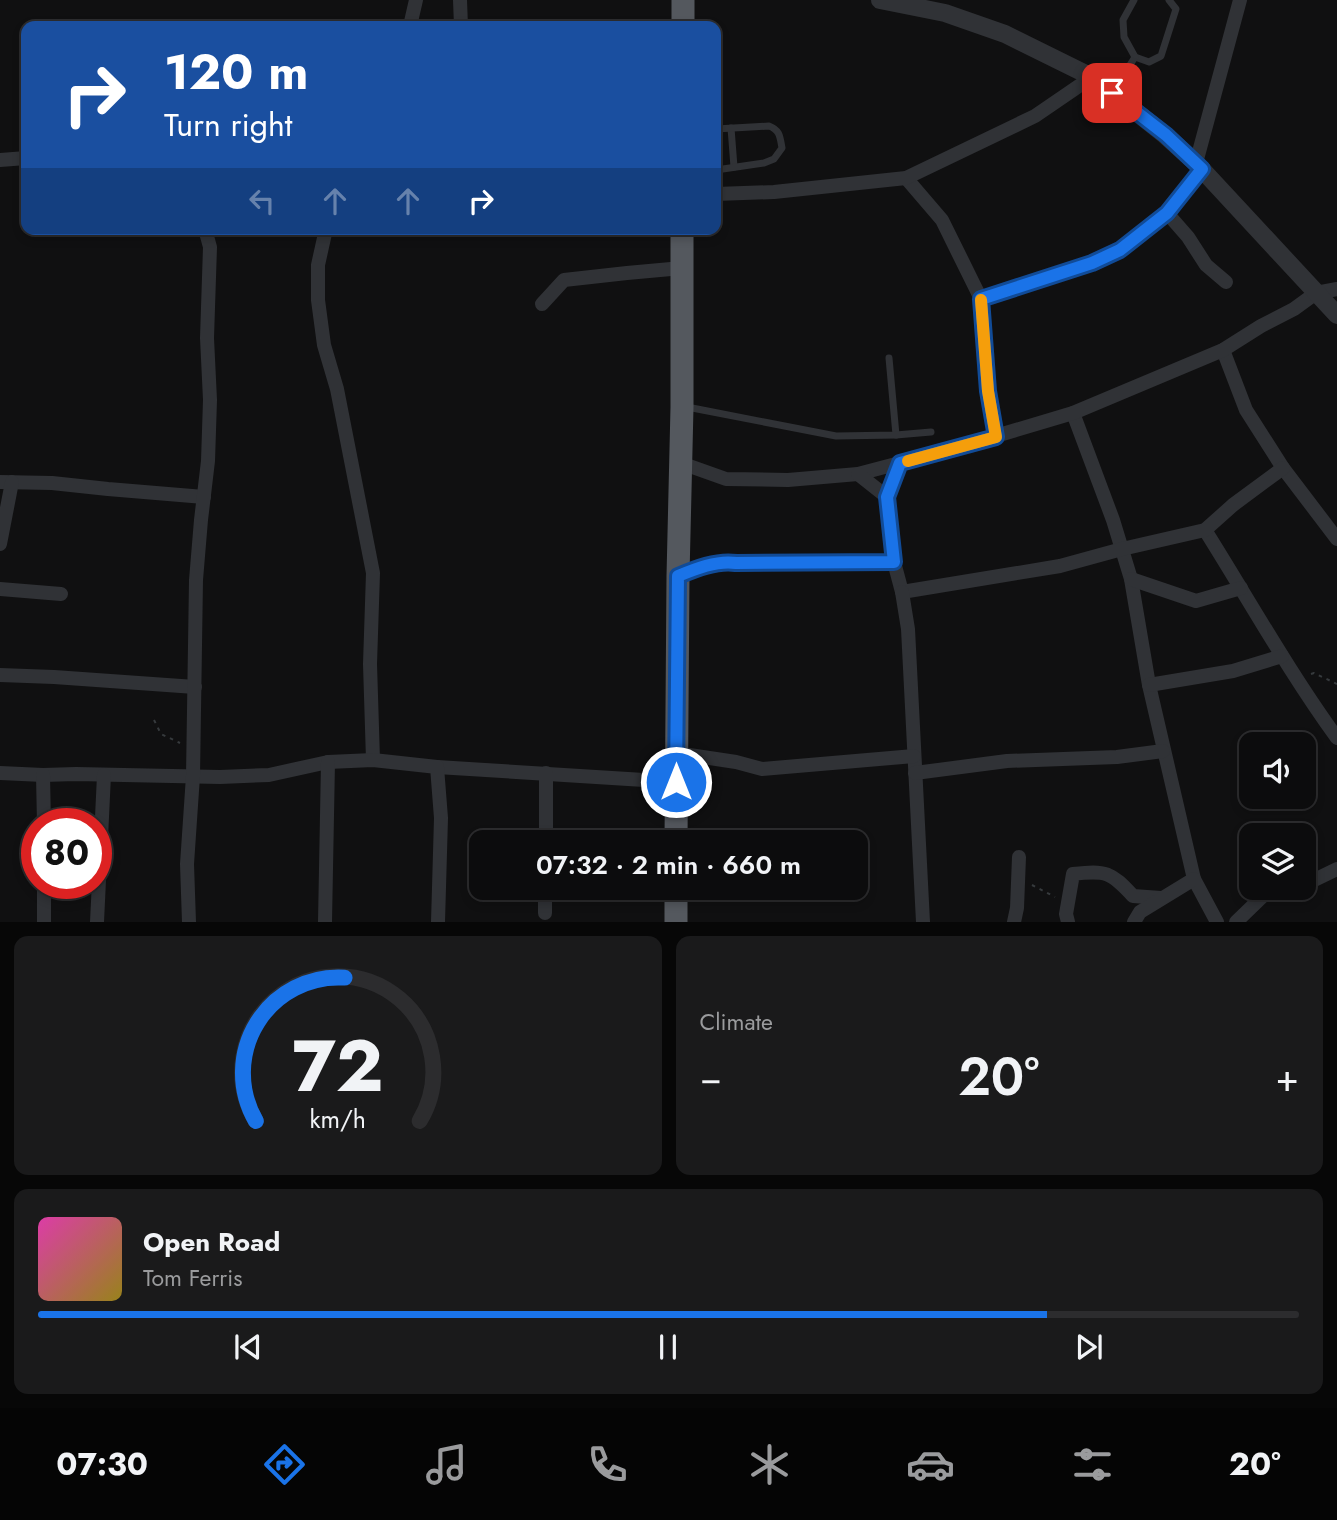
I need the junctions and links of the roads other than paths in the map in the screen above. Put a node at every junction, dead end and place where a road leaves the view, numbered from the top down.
1 (416, 0) edge
2 (460, 0) edge
3 (683, 0) edge
4 (880, 0) edge
5 (1134, 0) edge
6 (1169, 0) edge
7 (1240, 0) edge
8 (411, 21) edge
9 (461, 21) edge
10 (683, 21) edge
11 (1135, 57) junction
12 (1092, 77) junction
13 (1112, 93) junction
14 (731, 128) junction
15 (721, 129) edge
16 (21, 158) edge
17 (0, 160) edge
18 (1199, 166) junction
19 (734, 167) junction
20 (721, 169) edge
21 (906, 178) junction
22 (721, 194) edge
23 (1167, 213) junction
24 (207, 235) edge
25 (325, 235) edge
26 (682, 235) edge
27 (682, 268) junction
28 (1226, 282) dead end
29 (1337, 289) edge
30 (1316, 293) junction
31 (981, 299) junction
32 (542, 304) dead end
33 (1337, 315) edge
34 (1223, 350) junction
35 (889, 358) dead end
36 (682, 407) junction
37 (1073, 413) junction
38 (931, 432) dead end
39 (896, 435) junction
40 (996, 437) junction
41 (681, 463) junction
42 (900, 463) junction
43 (1283, 468) junction
44 (858, 474) junction
45 (6, 482) edge
46 (204, 497) junction
47 (887, 497) junction
48 (1205, 530) junction
49 (1337, 539) edge
50 (0, 544) edge
51 (1122, 549) junction
52 (894, 562) junction
53 (678, 576) junction
54 (1131, 579) junction
55 (1241, 588) junction
56 (0, 589) edge
57 (902, 592) junction
58 (61, 594) dead end
59 (1282, 656) junction
60 (0, 675) edge
61 (1149, 685) junction
62 (195, 687) junction
63 (1337, 738) edge
64 (1163, 751) junction
65 (676, 753) junction
66 (915, 756) junction
67 (373, 760) junction
68 (328, 762) junction
69 (437, 767) junction
70 (0, 773) edge
71 (546, 773) junction
72 (915, 773) junction
73 (43, 775) junction
74 (104, 775) junction
75 (193, 776) junction
76 (676, 782) junction
77 (44, 808) edge
78 (546, 830) edge
79 (676, 830) edge
80 (1019, 857) dead end
81 (1337, 869) edge
82 (1194, 879) junction
83 (1316, 879) edge
84 (1161, 898) junction
85 (44, 899) edge
86 (545, 900) edge
87 (676, 900) edge
88 (1259, 900) edge
89 (545, 913) dead end
90 (1067, 918) edge
91 (44, 922) edge
92 (97, 922) edge
93 (189, 922) edge
94 (325, 922) edge
95 (438, 922) edge
96 (676, 922) edge
97 (923, 922) edge
98 (1014, 922) edge
99 (1134, 922) edge
100 (1217, 922) edge
101 (1236, 922) edge

1 - 8 street
2 - 9 street
3 - 10 highway
4 - 12 street
5 - 11 lane
6 - 11 lane
7 - 18 street
11 - 13 lane
12 - 13 street
12 - 21 street
13 - 18 street
14 - 15 lane
14 - 19 lane
14 - 19 lane
16 - 17 street
18 - 23 street
18 - 30 street
19 - 20 lane
21 - 22 street
21 - 31 street
23 - 28 street
23 - 31 street
24 - 46 street
25 - 67 street
26 - 27 highway
27 - 32 street
27 - 36 highway
29 - 30 street
30 - 33 street
30 - 34 street
31 - 40 street
34 - 37 street
34 - 43 street
35 - 39 lane
36 - 39 lane
36 - 41 highway
37 - 40 street
37 - 51 street
38 - 39 lane
40 - 42 street
41 - 44 street
41 - 53 highway
42 - 44 street
42 - 47 street
43 - 48 street
43 - 49 street
44 - 47 street
45 - 46 street
45 - 50 street
46 - 62 street
47 - 52 street
48 - 51 street
48 - 55 street
51 - 54 street
51 - 57 street
52 - 53 street
52 - 57 street
53 - 65 highway
54 - 55 street
54 - 61 street
55 - 59 street
56 - 58 street
57 - 66 street
59 - 61 street
59 - 63 street
60 - 62 street
61 - 64 street
62 - 75 street
64 - 72 street
64 - 82 street
65 - 66 street
65 - 76 highway
66 - 72 street
67 - 68 street
67 - 69 street
68 - 75 street
68 - 94 street
69 - 71 street
69 - 95 street
70 - 73 street
71 - 76 street
71 - 78 street
72 - 97 street
73 - 74 street
73 - 77 street
74 - 75 street
74 - 92 street
75 - 93 street
76 - 79 highway
80 - 98 street
81 - 83 street
82 - 84 street
82 - 100 street
84 - 90 street
84 - 99 street
85 - 91 street
86 - 89 street
87 - 96 highway
88 - 101 street

